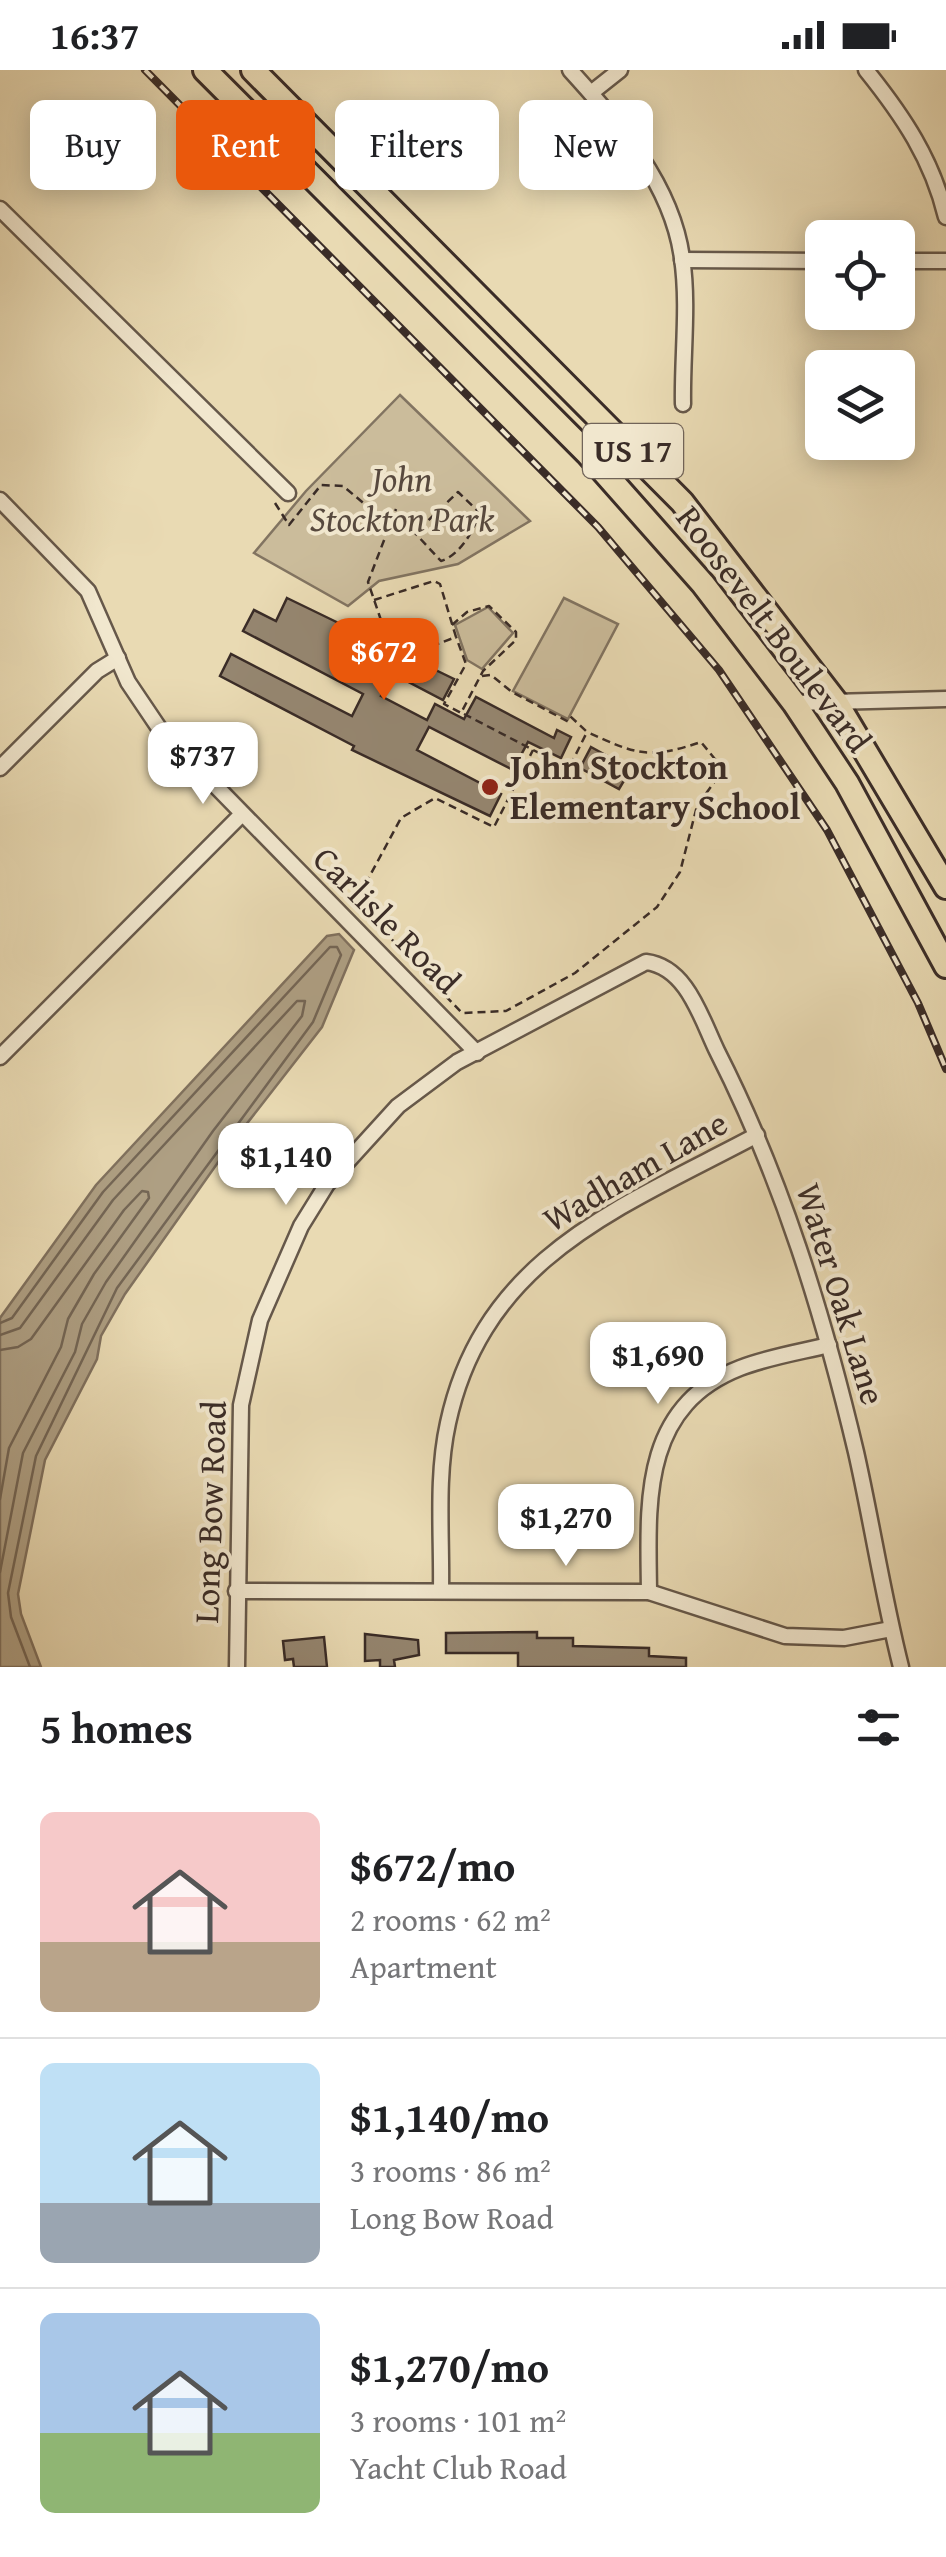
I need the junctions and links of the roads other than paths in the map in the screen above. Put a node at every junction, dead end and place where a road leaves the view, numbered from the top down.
1 (205, 70) edge
2 (253, 70) edge
3 (570, 70) edge
4 (620, 70) edge
5 (866, 70) edge
6 (591, 93) junction
7 (0, 209) edge
8 (946, 217) edge
9 (682, 260) junction
10 (805, 260) edge
11 (915, 261) edge
12 (946, 261) edge
13 (682, 404) dead end
14 (288, 493) road end
15 (0, 500) edge
16 (118, 658) junction
17 (946, 699) edge
18 (836, 702) junction
19 (794, 703) junction
20 (0, 768) edge
21 (240, 816) junction
22 (946, 887) edge
23 (660, 964) joint
24 (946, 966) edge
25 (477, 1054) junction
26 (0, 1056) edge
27 (757, 1135) junction
28 (829, 1345) junction
29 (441, 1590) junction
30 (236, 1591) junction
31 (649, 1592) junction
32 (892, 1629) junction
33 (236, 1667) edge
34 (901, 1667) edge

1 - 19 highway, Roosevelt Boulevard / US 17
2 - 18 highway, Roosevelt Boulevard / US 17
3 - 6 street
4 - 6 street
5 - 8 street
6 - 9 street
7 - 14 street
9 - 10 street
9 - 13 street
11 - 12 street
15 - 16 street, Carlisle Road
16 - 20 street
16 - 21 street, Carlisle Road
17 - 18 street
18 - 19 street
18 - 22 highway, Roosevelt Boulevard / US 17
19 - 24 highway, Roosevelt Boulevard / US 17
21 - 25 street, Carlisle Road
21 - 26 street
23 - 25 street, Long Bow Road
23 - 27 street, Water Oak Lane
25 - 30 street, Long Bow Road
27 - 28 street, Water Oak Lane
27 - 29 street, Wadham Lane
28 - 31 street
28 - 32 street, Water Oak Lane
29 - 30 street
29 - 31 street
30 - 33 street, Long Bow Road
31 - 32 street
32 - 34 street, Water Oak Lane

